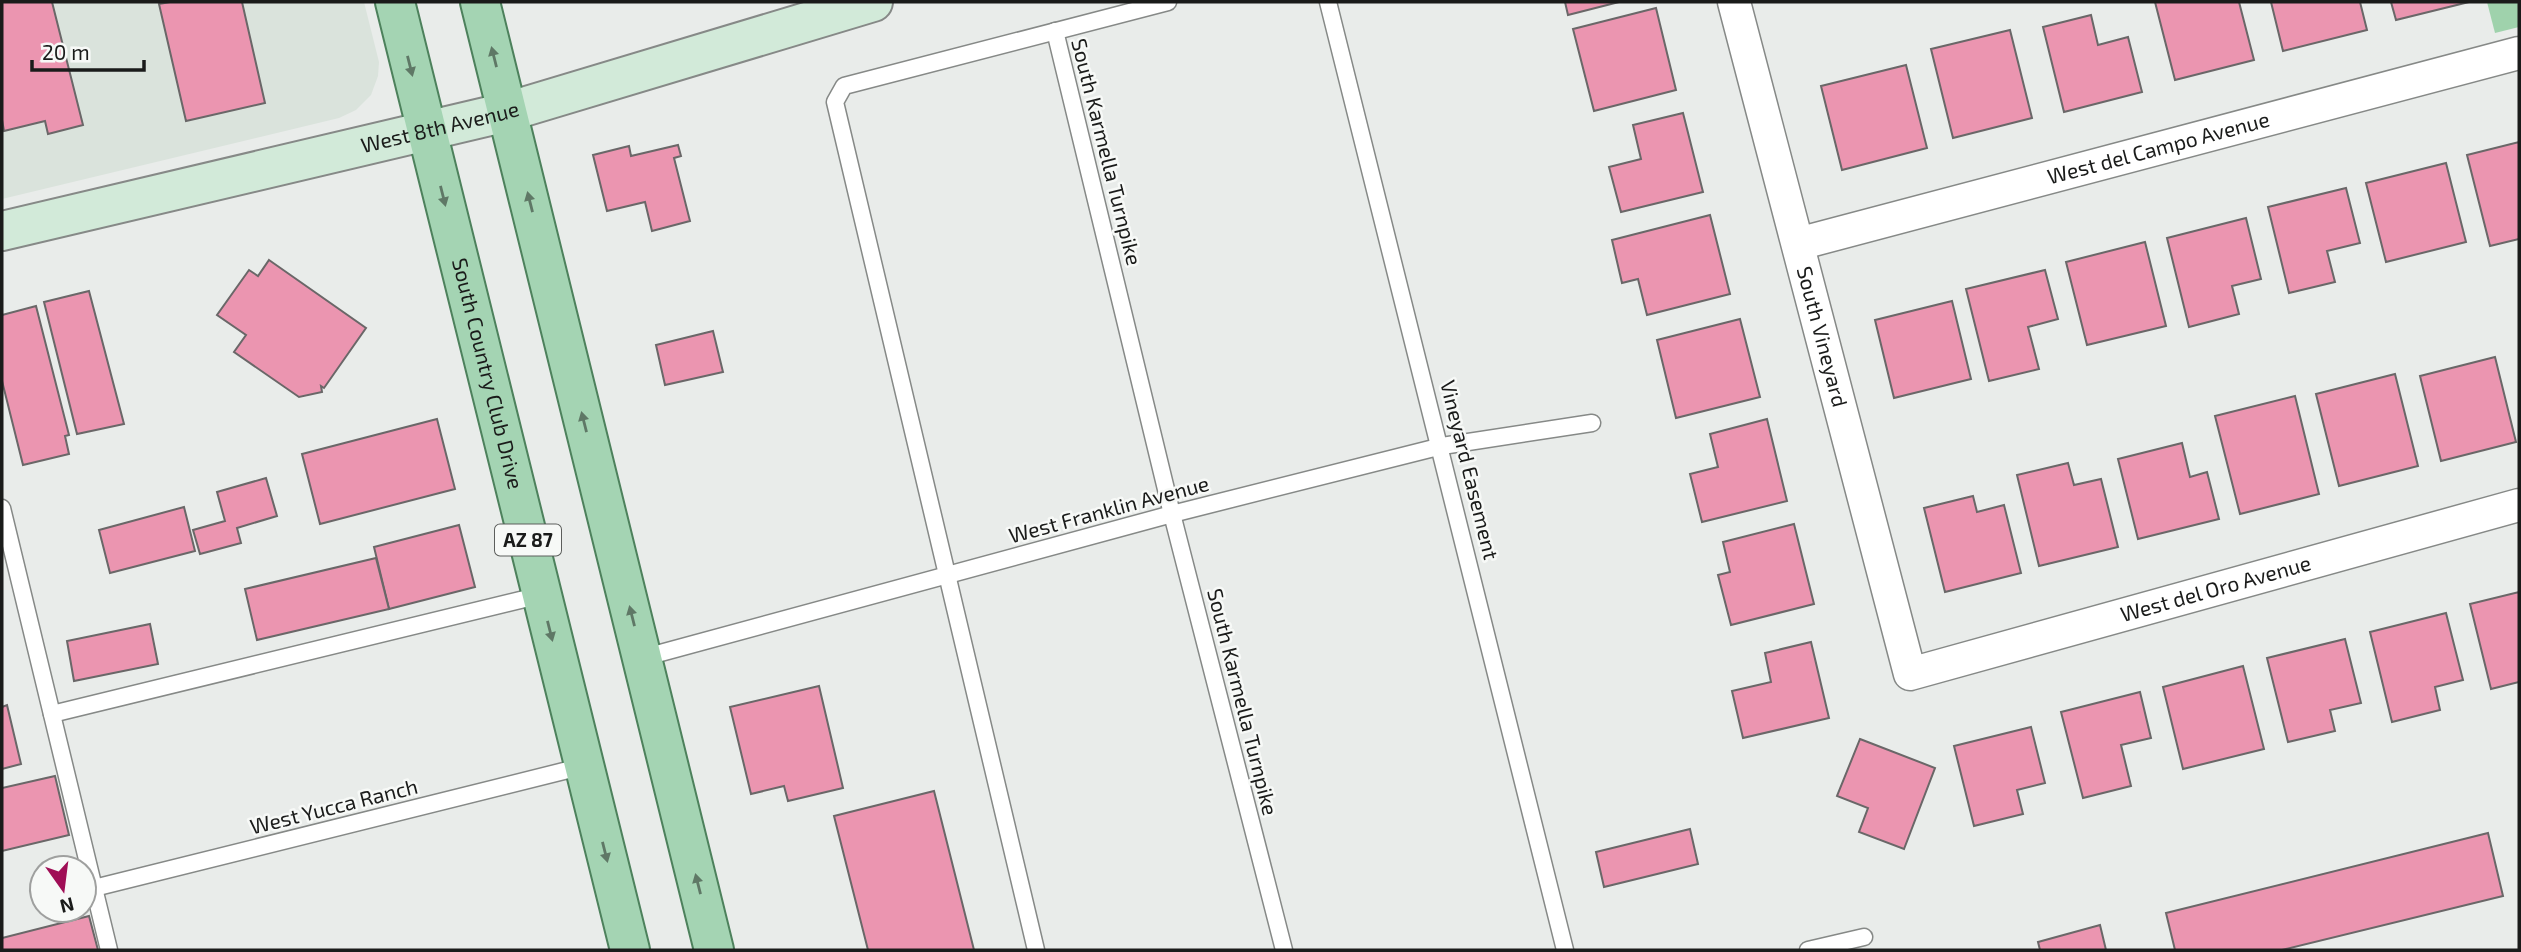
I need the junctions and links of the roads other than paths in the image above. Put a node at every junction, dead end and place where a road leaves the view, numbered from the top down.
1 (395, 2) edge
2 (480, 2) edge
3 (873, 2) edge
4 (1168, 2) edge
5 (1328, 2) edge
6 (1734, 2) edge
7 (1055, 31) junction
8 (2519, 53) edge
9 (507, 112) junction
10 (426, 130) junction
11 (2, 231) edge
12 (1798, 244) junction
13 (1592, 423) dead end
14 (1441, 446) junction
15 (2519, 505) edge
16 (2, 508) edge
17 (1172, 514) junction
18 (947, 575) junction
19 (541, 595) junction
20 (642, 658) junction
21 (1910, 674) joint
22 (52, 714) junction
23 (584, 766) junction
24 (86, 854) edge
25 (98, 887) edge
26 (98, 905) edge
27 (1864, 937) dead end
28 (109, 950) edge
29 (630, 950) edge
30 (714, 950) edge
31 (1036, 950) edge
32 (1284, 950) edge
33 (1565, 950) edge
34 (1808, 950) edge

1 -> 10 main road, South Country Club Drive / AZ 87
9 -> 2 main road
3 - 9 street, West 8th Avenue
4 - 7 lane
5 - 14 lane, Vineyard Easement
6 - 12 street, South Vineyard
7 - 17 lane, South Karmella Turnpike
7 - 18 lane, South Karmella Turnpike
8 - 12 street, West del Campo Avenue
9 - 10 street, West 8th Avenue
20 -> 9 main road
10 - 11 street, West 8th Avenue
10 -> 19 main road, South Country Club Drive / AZ 87
12 - 21 street, South Vineyard
13 - 14 lane, West Franklin Avenue
14 - 17 lane, West Franklin Avenue
14 - 33 lane, Vineyard Easement
15 - 21 street, West del Oro Avenue
16 - 22 lane
17 - 18 lane, West Franklin Avenue
17 - 32 lane, South Karmella Turnpike
18 - 20 lane, West Franklin Avenue
18 - 31 lane, South Karmella Turnpike
19 - 22 lane
19 -> 23 main road, South Country Club Drive / AZ 87
30 -> 20 main road
22 - 24 lane
23 - 25 lane, West Yucca Ranch
23 -> 29 main road, South Country Club Drive / AZ 87
26 - 28 lane
27 - 34 lane

